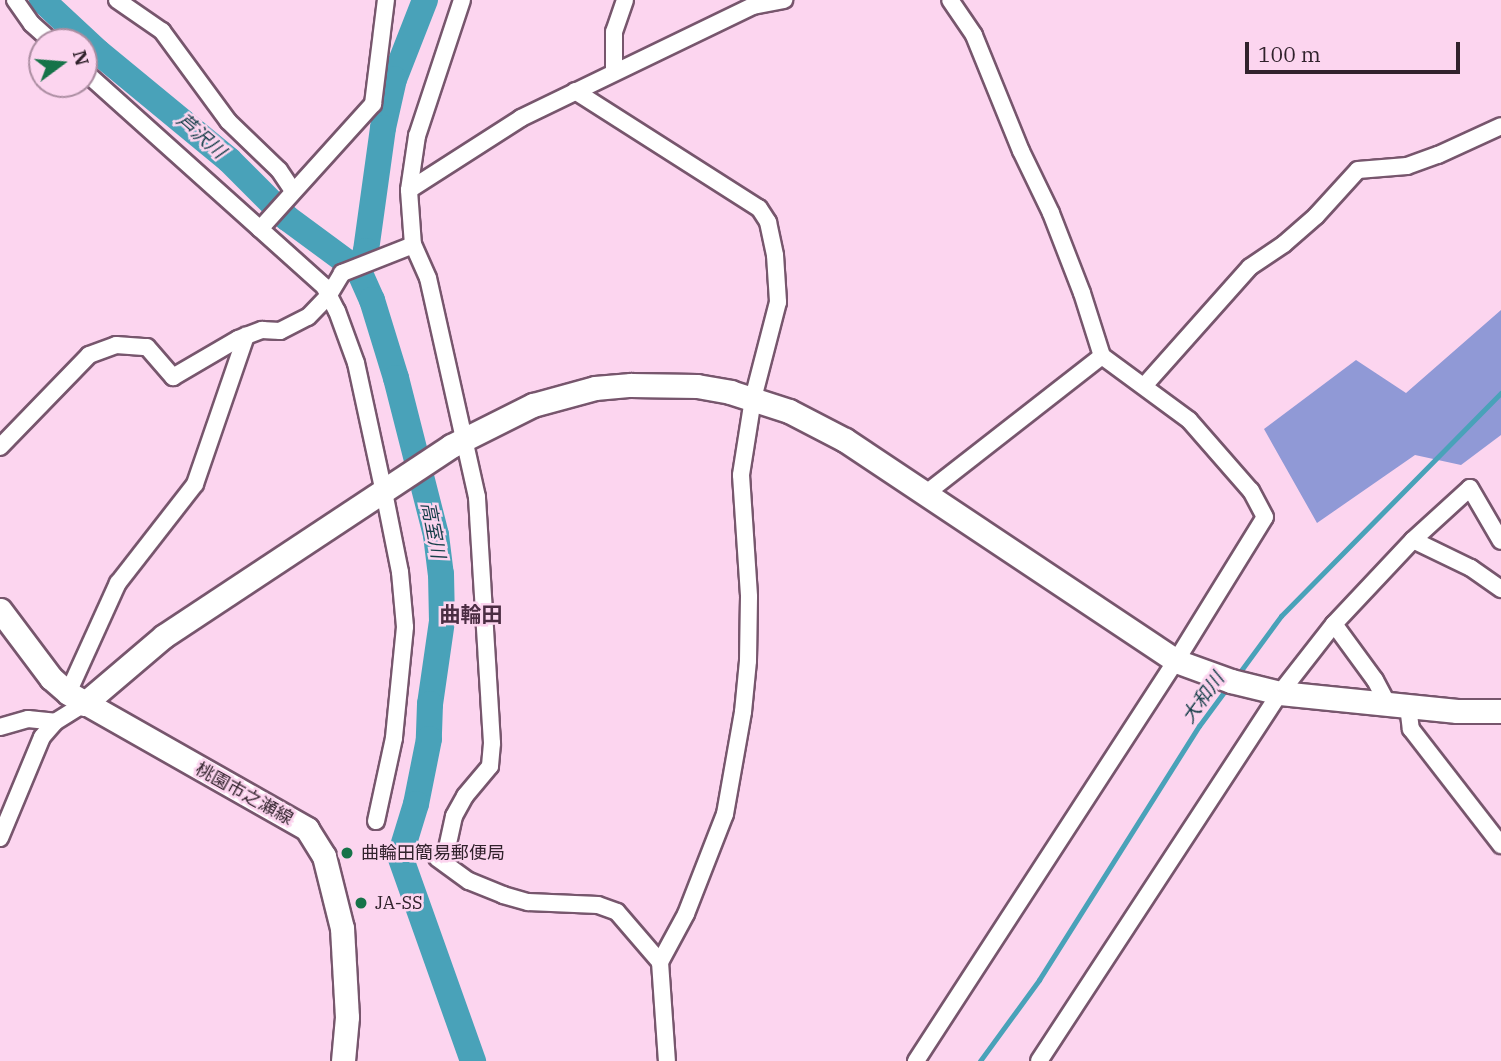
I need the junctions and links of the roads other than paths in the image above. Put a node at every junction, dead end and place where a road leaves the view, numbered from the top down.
1 (15, 0) edge
2 (117, 0) edge
3 (386, 0) edge
4 (462, 0) edge
5 (625, 0) edge
6 (783, 0) edge
7 (950, 0) edge
8 (36, 28) edge
9 (614, 72) junction
10 (98, 83) edge
11 (575, 91) junction
12 (1501, 126) edge
13 (409, 190) junction
14 (290, 195) junction
15 (263, 225) junction
16 (405, 247) junction
17 (329, 295) junction
18 (246, 336) junction
19 (1102, 356) junction
20 (1144, 386) junction
21 (753, 399) junction
22 (457, 443) junction
23 (0, 447) edge
24 (386, 490) junction
25 (923, 495) junction
26 (1413, 540) junction
27 (1501, 541) edge
28 (1501, 589) edge
29 (0, 610) edge
30 (1334, 624) junction
31 (1181, 663) junction
32 (1275, 692) junction
33 (76, 698) junction
34 (1397, 705) junction
35 (1501, 711) edge
36 (55, 722) junction
37 (0, 727) edge
38 (376, 821) dead end
39 (0, 838) edge
40 (1501, 845) edge
41 (660, 961) junction
42 (343, 1061) edge
43 (667, 1061) edge
44 (916, 1061) edge
45 (1040, 1061) edge

1 - 8 street
2 - 14 street
3 - 14 street
4 - 13 street
5 - 9 street
6 - 9 street
7 - 19 street
9 - 11 street
10 - 15 street
11 - 13 street
11 - 21 street
12 - 20 street
13 - 16 street
14 - 15 street
15 - 17 street
16 - 17 street
16 - 22 street
17 - 18 street
17 - 24 street
18 - 23 street
18 - 33 street
19 - 20 street
19 - 25 street
20 - 31 street
21 - 22 street
21 - 25 street
21 - 41 street
22 - 24 street
22 - 41 street
24 - 33 street
24 - 38 street
25 - 31 street
26 - 27 street
26 - 28 street
26 - 30 street
29 - 33 street, 桃園市之瀬線
30 - 32 street
30 - 34 street
31 - 32 street
31 - 44 street
32 - 34 street
32 - 45 street
33 - 36 street
33 - 42 street, 桃園市之瀬線
34 - 35 street
34 - 40 street
36 - 37 street
36 - 39 street
41 - 43 street

